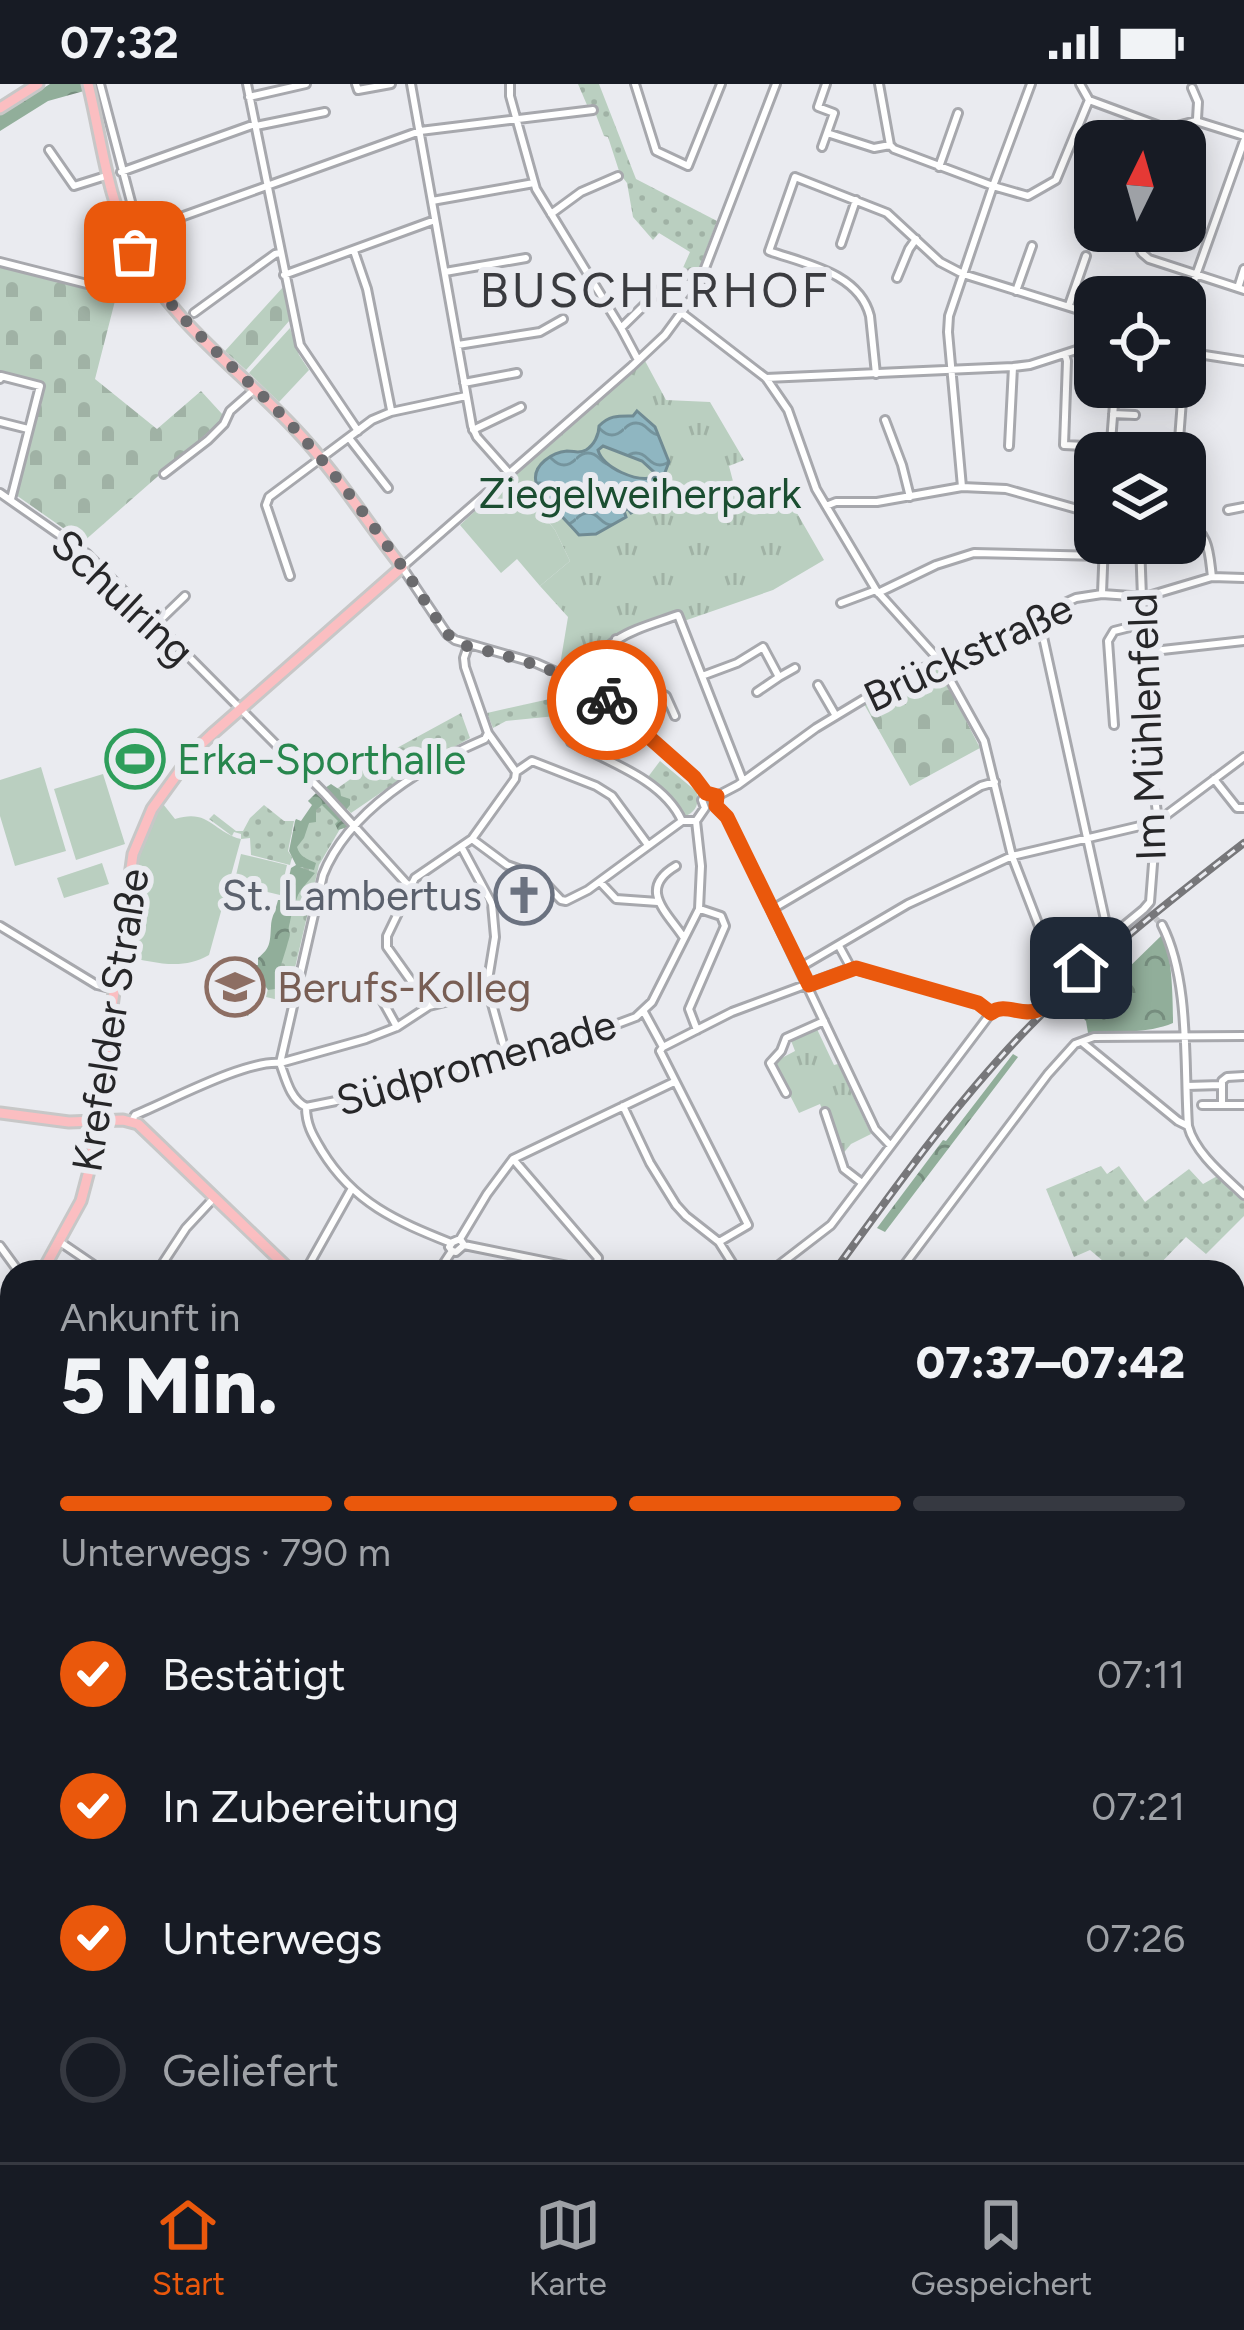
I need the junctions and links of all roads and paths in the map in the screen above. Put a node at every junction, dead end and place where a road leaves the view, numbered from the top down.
1 (38, 84) edge
2 (88, 84) edge
3 (100, 84) edge
4 (247, 84) edge
5 (306, 84) edge
6 (356, 84) edge
7 (391, 84) edge
8 (411, 84) edge
9 (510, 84) edge
10 (635, 84) edge
11 (721, 84) edge
12 (776, 84) edge
13 (826, 84) edge
14 (879, 84) edge
15 (1031, 84) edge
16 (1080, 84) edge
17 (1192, 88) dead end
18 (250, 97) junction
19 (1089, 100) junction
20 (0, 108) edge
21 (593, 110) dead end
22 (325, 112) dead end
23 (958, 113) dead end
24 (516, 119) junction
25 (1143, 120) edge
26 (1196, 120) edge
27 (255, 125) junction
28 (1206, 125) edge
29 (420, 130) junction
30 (827, 133) junction
31 (1244, 138) edge
32 (890, 145) junction
33 (822, 147) dead end
34 (49, 150) dead end
35 (939, 167) junction
36 (121, 172) junction
37 (107, 176) junction
38 (618, 176) dead end
39 (534, 183) junction
40 (268, 186) junction
41 (993, 186) junction
42 (856, 200) junction
43 (432, 201) junction
44 (551, 214) junction
45 (435, 220) junction
46 (916, 239) junction
47 (841, 244) dead end
48 (1032, 246) dead end
49 (354, 250) junction
50 (1142, 252) edge
51 (280, 253) junction
52 (1086, 256) dead end
53 (526, 258) dead end
54 (0, 262) edge
55 (1244, 269) edge
56 (145, 271) junction
57 (445, 272) junction
58 (963, 274) junction
59 (1196, 274) junction
60 (284, 275) junction
61 (703, 275) junction
62 (897, 278) dead end
63 (1241, 289) edge
64 (1016, 291) junction
65 (1069, 305) junction
66 (1074, 307) edge
67 (194, 313) dead end
68 (683, 314) junction
69 (563, 319) dead end
70 (621, 328) junction
71 (458, 345) junction
72 (1074, 351) edge
73 (1065, 354) junction
74 (1206, 355) edge
75 (638, 360) junction
76 (1244, 361) edge
77 (1013, 368) junction
78 (951, 372) junction
79 (517, 373) dead end
80 (876, 374) junction
81 (766, 378) junction
82 (0, 379) edge
83 (464, 383) junction
84 (256, 388) junction
85 (466, 396) junction
86 (521, 407) dead end
87 (1114, 408) edge
88 (391, 412) junction
89 (1113, 414) junction
90 (1135, 415) dead end
91 (885, 420) dead end
92 (0, 422) edge
93 (28, 429) junction
94 (473, 430) junction
95 (358, 431) junction
96 (1112, 432) edge
97 (349, 438) junction
98 (1074, 445) edge
99 (1009, 446) dead end
100 (321, 459) junction
101 (508, 473) junction
102 (164, 474) dead end
103 (962, 487) junction
104 (388, 488) dead end
105 (0, 493) edge
106 (910, 497) junction
107 (11, 499) junction
108 (826, 506) junction
109 (1244, 507) edge
110 (1074, 509) edge
111 (1228, 510) dead end
112 (1206, 540) edge
113 (1074, 555) edge
114 (1103, 564) edge
115 (1140, 564) edge
116 (402, 567) junction
117 (290, 576) dead end
118 (1212, 578) junction
119 (1244, 578) edge
120 (877, 592) junction
121 (1102, 594) junction
122 (185, 596) dead end
123 (1141, 597) junction
124 (842, 603) dead end
125 (1038, 614) junction
126 (156, 624) junction
127 (1142, 624) junction
128 (616, 639) junction
129 (1244, 641) edge
130 (468, 646) junction
131 (1144, 652) junction
132 (938, 660) junction
133 (795, 668) dead end
134 (702, 676) junction
135 (779, 677) junction
136 (579, 681) junction
137 (818, 685) dead end
138 (757, 692) dead end
139 (240, 709) junction
140 (675, 716) dead end
141 (836, 716) junction
142 (1114, 724) dead end
143 (488, 733) junction
144 (571, 742) dead end
145 (1244, 757) edge
146 (516, 772) junction
147 (1214, 779) junction
148 (743, 781) junction
149 (995, 782) junction
150 (706, 793) junction
151 (717, 796) junction
152 (716, 806) junction
153 (705, 808) junction
154 (1244, 808) edge
155 (696, 820) junction
156 (682, 821) junction
157 (1157, 822) junction
158 (353, 824) junction
159 (1088, 838) junction
160 (472, 839) junction
161 (648, 845) junction
162 (462, 848) junction
163 (1012, 856) junction
164 (676, 866) dead end
165 (600, 882) junction
166 (411, 885) junction
167 (658, 902) junction
168 (699, 908) junction
169 (771, 910) junction
170 (1162, 925) tunnel mouth
171 (0, 926) edge
172 (684, 938) junction
173 (1109, 938) junction
174 (839, 946) junction
175 (799, 968) junction
176 (851, 968) junction
177 (1064, 984) junction
178 (809, 985) junction
179 (487, 986) junction
180 (114, 989) junction
181 (342, 993) dead end
182 (429, 1006) junction
183 (643, 1012) junction
184 (991, 1013) junction
185 (824, 1021) junction
186 (397, 1027) junction
187 (697, 1030) junction
188 (1244, 1036) edge
189 (1185, 1037) junction
190 (1081, 1041) junction
191 (663, 1047) junction
192 (508, 1058) junction
193 (280, 1063) junction
194 (1244, 1076) edge
195 (674, 1082) junction
196 (1222, 1085) junction
197 (1187, 1087) junction
198 (785, 1093) dead end
199 (1222, 1104) junction
200 (1202, 1105) dead end
201 (1244, 1105) edge
202 (623, 1106) junction
203 (306, 1107) junction
204 (825, 1112) dead end
205 (0, 1113) edge
206 (132, 1121) junction
207 (98, 1123) junction
208 (1188, 1126) junction
209 (890, 1145) junction
210 (513, 1159) junction
211 (862, 1183) junction
212 (351, 1190) junction
213 (1244, 1195) edge
214 (215, 1198) junction
215 (60, 1242) junction
216 (462, 1242) junction
217 (719, 1242) junction
218 (451, 1247) junction
219 (49, 1260) edge
220 (86, 1260) edge
221 (165, 1260) edge
222 (280, 1260) edge
223 (311, 1260) edge
224 (444, 1260) edge
225 (545, 1260) edge
226 (598, 1260) edge
227 (730, 1260) edge
228 (786, 1260) edge
229 (908, 1260) edge

1 - 20 main road
2 - 37 main road
3 - 36 street
4 - 18 street
5 - 18 street
6 - 7 street
8 - 29 street
9 - 24 street
10 - 11 street
12 - 61 street, Krefelder Straße
13 - 30 street
14 - 32 street
15 - 41 street
16 - 19 street
17 - 26 street
18 - 27 street
19 - 25 street
19 - 41 street
21 - 24 street
22 - 27 street
23 - 35 street
24 - 29 street
24 - 39 street
27 - 36 street
27 - 40 street
28 - 31 street
29 - 40 street
29 - 43 street
30 - 32 street
30 - 33 street
31 - 59 street
32 - 35 street
34 - 37 street
35 - 41 street
36 - 37 street
36 - 40 street
37 - 56 main road
38 - 44 street
39 - 43 street
39 - 44 street
40 - 51 street
41 - 58 street
42 - 46 street
42 - 47 street
42 - 80 street
43 - 45 street
44 - 70 street
45 - 49 street
45 - 57 street
46 - 58 street
46 - 62 street
48 - 64 street
49 - 60 street
49 - 88 street
50 - 59 street
51 - 60 street
51 - 67 street
52 - 65 street
53 - 57 street
54 - 56 street
55 - 63 street
56 - 84 main road
57 - 71 street
58 - 64 street
58 - 78 street
59 - 63 street
60 - 95 street
61 - 68 street, Krefelder Straße
61 - 70 street
64 - 65 street
65 - 66 street
68 - 75 street, Krefelder Straße
68 - 81 street
69 - 71 street
70 - 75 street
71 - 83 street
72 - 73 street
73 - 77 street
73 - 98 street
74 - 76 street
75 - 101 street, Krefelder Straße
77 - 78 street
77 - 99 street
78 - 80 street
78 - 103 street
79 - 83 street
80 - 81 street
81 - 108 street
82 - 93 street
83 - 85 street
84 - 100 main road
84 - 102 street
85 - 88 street
85 - 94 street
86 - 94 street
87 - 89 street
88 - 95 street
89 - 90 street
89 - 96 street
91 - 106 street
92 - 93 street
93 - 107 street
94 - 101 street
95 - 97 street
97 - 100 street
97 - 104 street
100 - 116 main road
100 - 117 street
101 - 116 street, Krefelder Straße
103 - 106 street
103 - 110 street
105 - 107 street, Schulring
106 - 108 street
107 - 126 street, Schulring
108 - 120 street
109 - 111 street
112 - 118 street
113 - 120 street
114 - 121 street
115 - 123 street, Im Mühlenfeld
116 - 130 street
116 - 139 main road, Krefelder Straße
118 - 119 street, Brückstraße
118 - 123 street, Brückstraße
120 - 124 street
120 - 132 street
121 - 123 street, Brückstraße
121 - 125 street, Brückstraße
122 - 126 street
123 - 127 street, Im Mühlenfeld
125 - 132 street, Brückstraße
125 - 159 street
126 - 139 street, Schulring
127 - 131 street, Im Mühlenfeld
127 - 142 street
128 - 134 street
128 - 136 street
128 - 140 street
129 - 131 street
130 - 136 street
130 - 143 street
131 - 157 street, Im Mühlenfeld
132 - 141 street, Brückstraße
132 - 149 street
133 - 135 street
134 - 135 street
134 - 148 street
135 - 138 street
136 - 150 street
137 - 141 street, Brückstraße
139 - 158 street, Schulring
139 - 180 main road, Krefelder Straße
141 - 148 street, Brückstraße
143 - 146 street
143 - 158 street
144 - 156 street
145 - 147 street
146 - 160 street
146 - 161 street
147 - 154 street
147 - 157 street
148 - 151 street, Brückstraße
149 - 163 street
149 - 169 street
150 - 151 street
150 - 153 street
151 - 152 street
152 - 153 street
152 - 169 street
153 - 155 street
155 - 156 street
155 - 168 street
156 - 161 street
157 - 159 street
157 - 173 street, Im Mühlenfeld
158 - 166 street, Schulring
158 - 193 street
159 - 163 street
159 - 173 street
160 - 162 street
160 - 165 street
161 - 165 street
162 - 166 street
162 - 179 street
163 - 174 street
163 - 177 street
164 - 167 street
165 - 167 street
166 - 182 street
167 - 172 street
168 - 172 street
168 - 187 street
169 - 175 street
170 - 189 street
171 - 180 street
172 - 183 street
173 - 177 street
174 - 175 street
174 - 176 street
175 - 178 street
176 - 178 street
176 - 184 street
177 - 184 street
178 - 185 street
178 - 187 street
179 - 182 street
179 - 192 street
180 - 207 main road, Krefelder Straße
181 - 186 street
182 - 186 street
183 - 191 street
183 - 192 street, Südpromenade
184 - 209 street
185 - 198 street
185 - 209 street
186 - 193 street
187 - 191 street
188 - 189 street
189 - 190 street
189 - 197 street
190 - 208 street
190 - 229 street
191 - 195 street
192 - 203 street, Südpromenade
193 - 203 street
193 - 206 street
194 - 196 street
195 - 202 street
195 - 217 street
196 - 197 street
196 - 199 street
197 - 208 street
199 - 200 street
199 - 201 street
202 - 210 street
202 - 217 street
203 - 212 street
204 - 211 street
205 - 207 main road
206 - 207 main road
206 - 214 main road
207 - 215 main road, Krefelder Straße
208 - 213 street
209 - 211 street
210 - 216 street
210 - 226 street
211 - 228 street
212 - 218 street
212 - 223 street
214 - 221 street
214 - 222 main road
215 - 219 main road, Krefelder Straße
215 - 220 street
216 - 218 street
216 - 225 street
217 - 227 street
218 - 224 street

